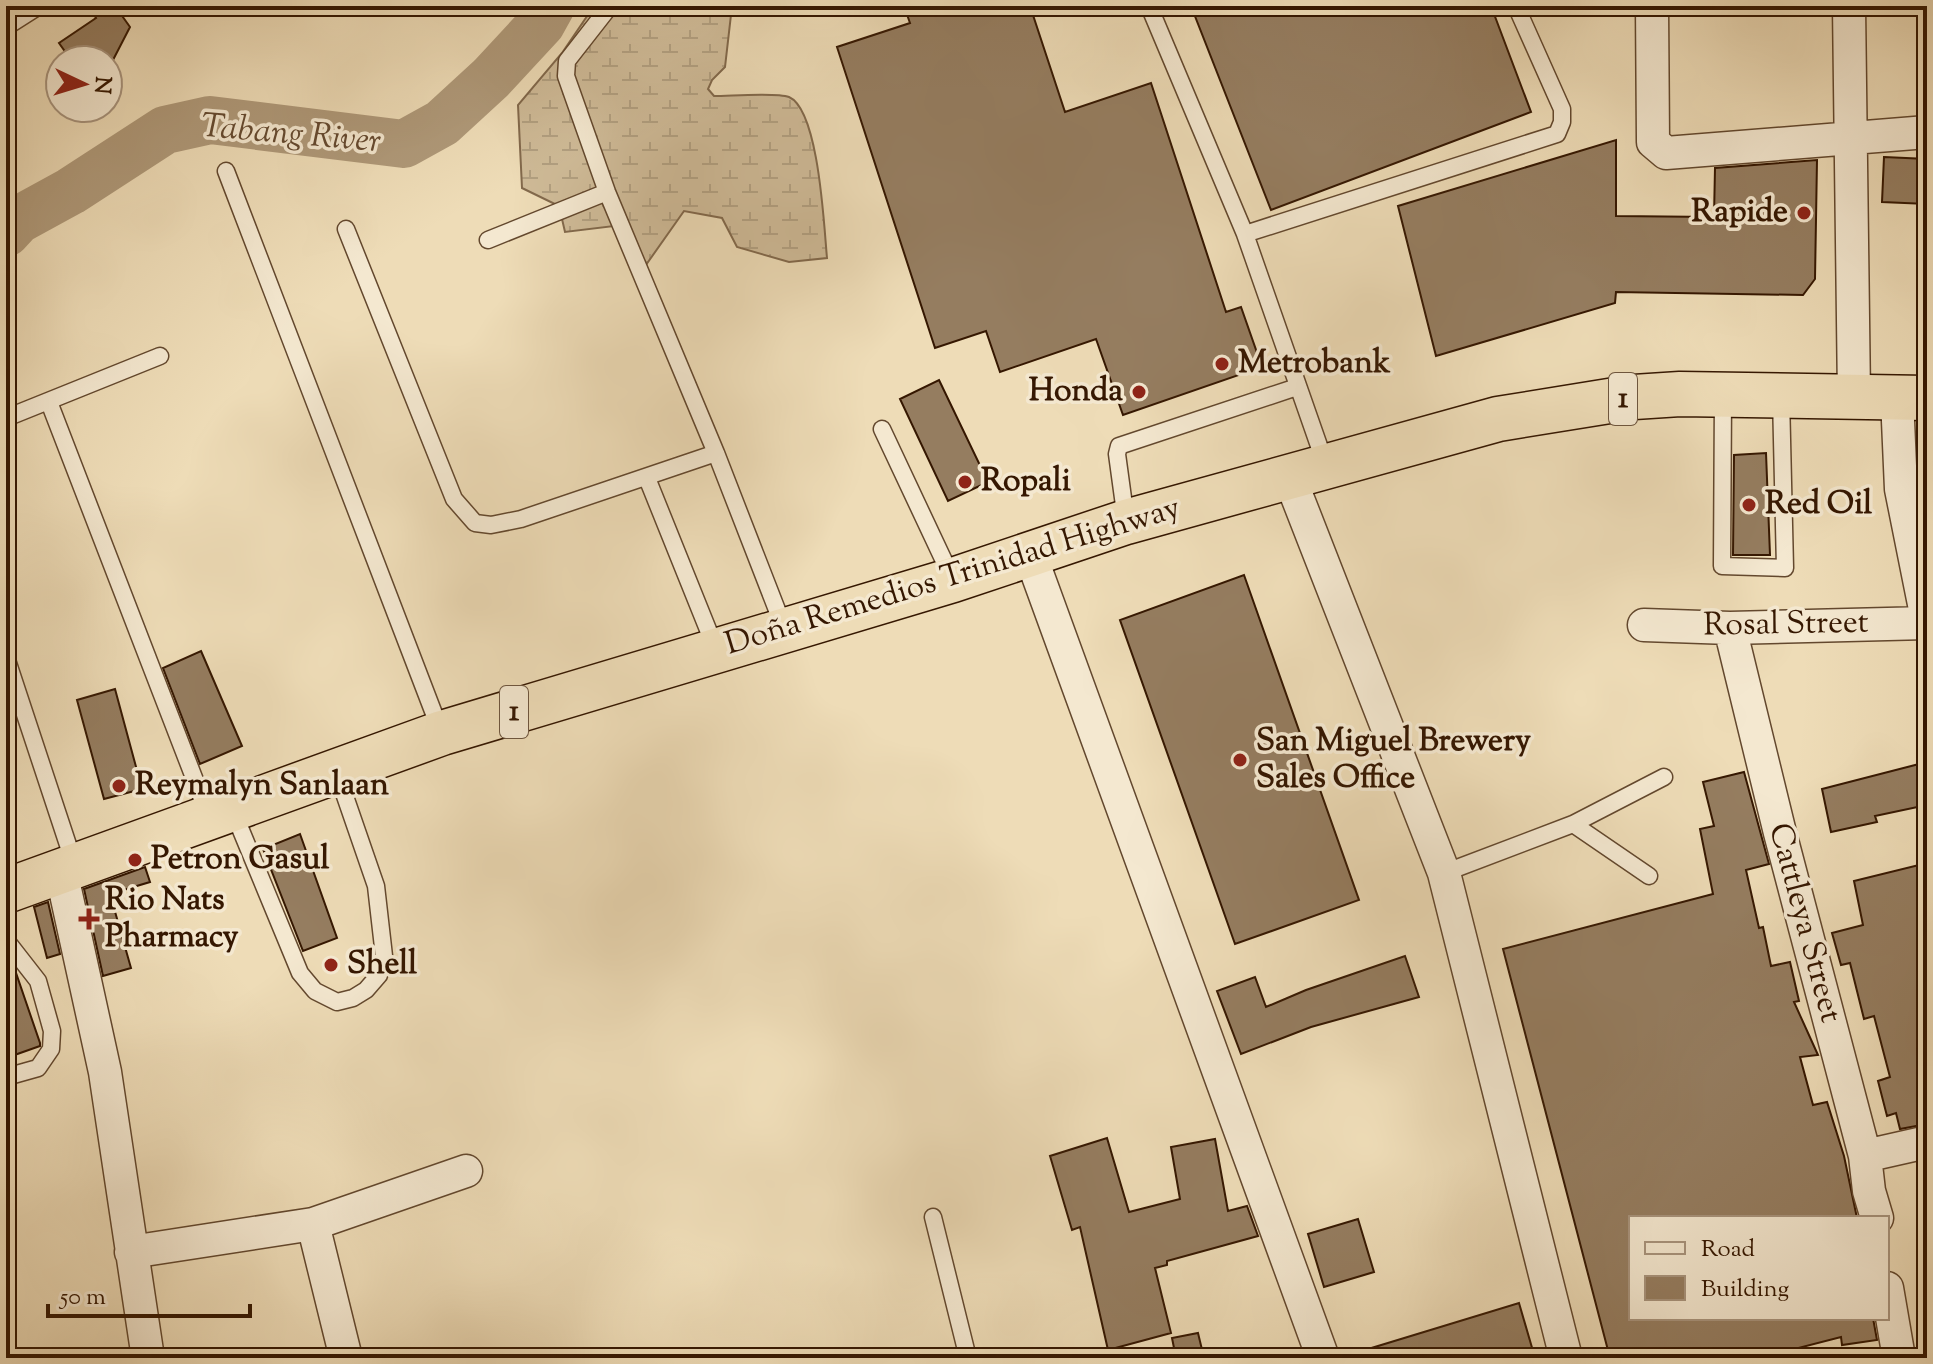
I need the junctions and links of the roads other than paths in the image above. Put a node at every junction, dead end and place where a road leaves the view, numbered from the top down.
1 (39, 6) edge
2 (610, 6) edge
3 (1149, 6) edge
4 (1516, 6) edge
5 (1652, 6) edge
6 (1849, 6) edge
7 (6, 27) edge
8 (1927, 132) edge
9 (1851, 139) junction
10 (226, 171) dead end
11 (607, 192) junction
12 (346, 229) dead end
13 (1245, 234) junction
14 (488, 240) dead end
15 (160, 356) dead end
16 (1297, 387) junction
17 (1723, 393) junction
18 (1781, 394) junction
19 (1854, 397) junction
20 (1912, 398) edge
21 (49, 402) junction
22 (6, 418) edge
23 (882, 429) dead end
24 (716, 453) junction
25 (1307, 471) junction
26 (647, 478) junction
27 (1927, 510) edge
28 (1126, 522) junction
29 (1914, 549) junction
30 (1030, 554) junction
31 (953, 580) junction
32 (1927, 621) edge
33 (1644, 625) dead end
34 (1730, 628) junction
35 (785, 630) junction
36 (716, 650) junction
37 (6, 657) edge
38 (442, 733) junction
39 (336, 770) junction
40 (1664, 777) dead end
41 (220, 813) junction
42 (1573, 824) junction
43 (68, 867) junction
44 (1444, 873) junction
45 (1649, 876) dead end
46 (6, 891) edge
47 (6, 940) edge
48 (6, 1077) edge
49 (1927, 1142) edge
50 (1865, 1156) junction
51 (466, 1171) dead end
52 (1876, 1216) edge
53 (933, 1217) dead end
54 (313, 1224) junction
55 (131, 1252) junction
56 (1889, 1300) edge
57 (148, 1358) edge
58 (346, 1358) edge
59 (968, 1358) edge
60 (1323, 1358) edge
61 (1566, 1358) edge
62 (1899, 1358) edge

1 - 7 lane
2 - 11 lane
3 - 13 lane
4 - 13 lane
5 - 9 street
6 - 9 street
8 - 9 street
9 - 19 street
10 - 38 lane
11 - 14 lane
11 - 24 lane
12 - 26 lane
13 - 16 lane
15 - 21 lane
16 - 25 lane
16 - 28 lane
17 - 18 highway, Doña Remedios Trinidad Highway / 1
17 - 18 lane
17 - 25 highway, Doña Remedios Trinidad Highway / 1
18 - 19 highway, Doña Remedios Trinidad Highway / 1
19 - 20 highway, Doña Remedios Trinidad Highway / 1
20 - 29 street
21 - 22 lane
21 - 41 lane
23 - 31 lane
24 - 26 lane
24 - 35 lane
25 - 28 highway, Doña Remedios Trinidad Highway / 1
25 - 44 street
26 - 36 lane
27 - 29 street
28 - 30 highway, Doña Remedios Trinidad Highway / 1
29 - 32 street
30 - 31 highway, Doña Remedios Trinidad Highway / 1
30 - 60 street
31 - 35 highway, Doña Remedios Trinidad Highway / 1
32 - 34 street, Rosal Street
33 - 34 street, Rosal Street
34 - 50 street, Cattleya Street
35 - 36 highway, Doña Remedios Trinidad Highway / 1
36 - 38 highway, Doña Remedios Trinidad Highway / 1
37 - 43 lane
38 - 39 highway, Doña Remedios Trinidad Highway / 1
39 - 41 highway, Doña Remedios Trinidad Highway / 1
39 - 41 lane
40 - 42 lane
41 - 43 highway, Doña Remedios Trinidad Highway / 1
42 - 44 lane
42 - 45 lane
43 - 46 highway, Doña Remedios Trinidad Highway / 1
43 - 55 street
44 - 61 street
47 - 48 lane
49 - 50 street
50 - 52 street, Cattleya Street
51 - 54 street
53 - 59 lane
54 - 55 street
54 - 58 street
55 - 57 street
56 - 62 street

